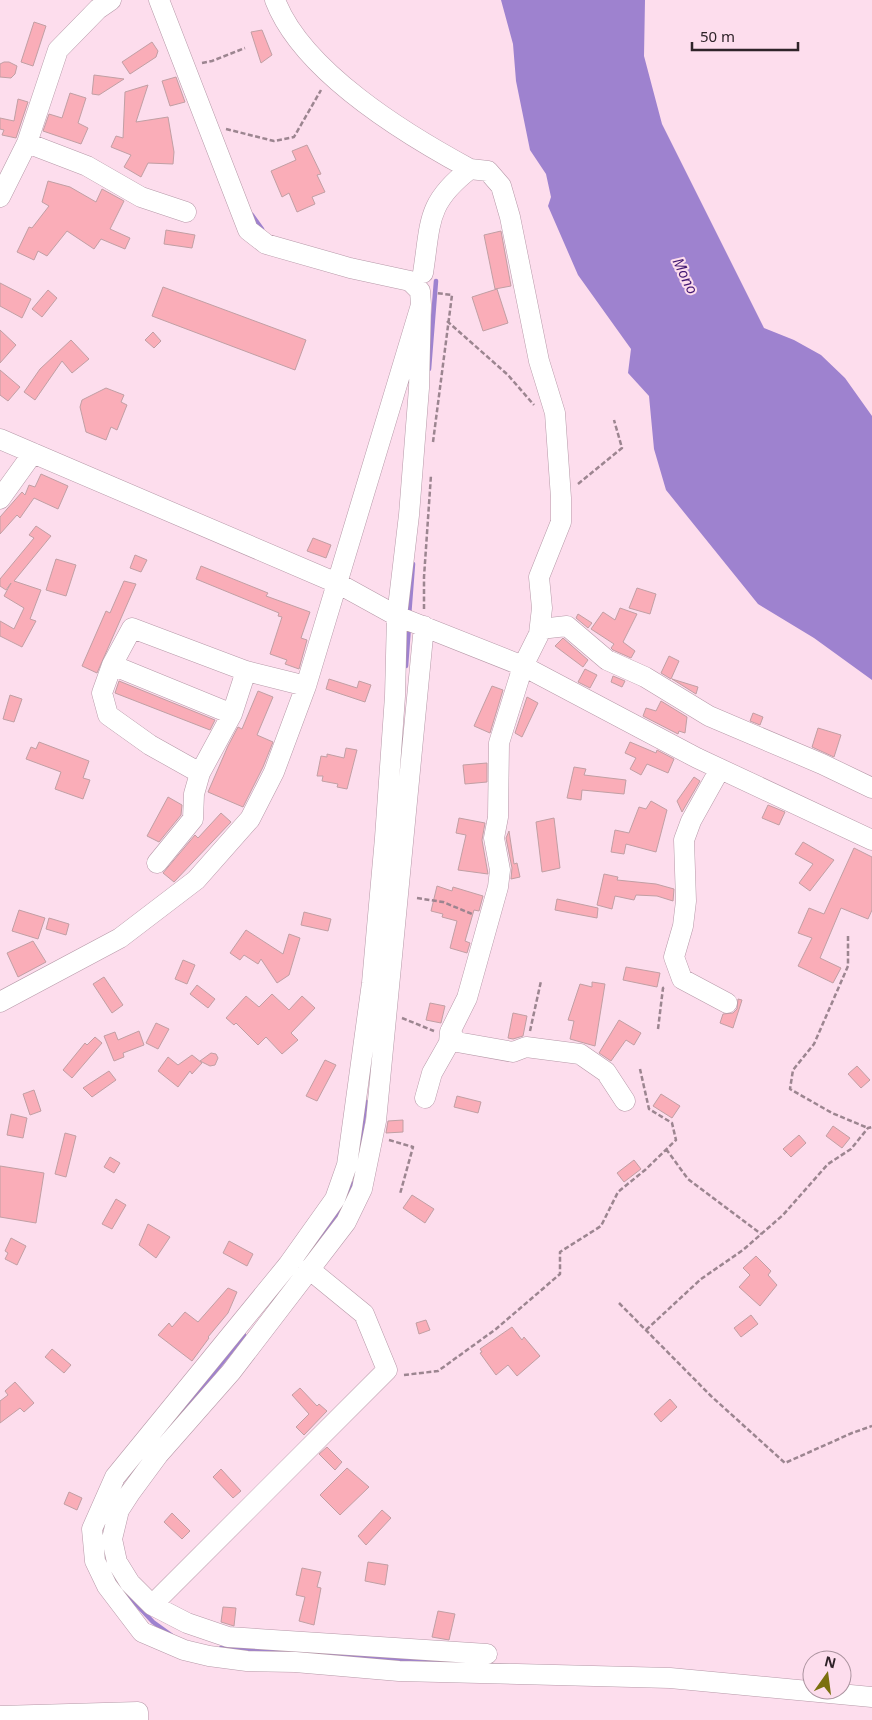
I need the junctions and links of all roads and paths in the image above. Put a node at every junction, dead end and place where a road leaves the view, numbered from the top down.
1 (111, 0) edge
2 (159, 0) edge
3 (275, 0) edge
4 (245, 48) dead end
5 (184, 65) junction
6 (333, 75) junction
7 (205, 120) junction
8 (27, 143) junction
9 (470, 169) junction
10 (5, 174) edge
11 (0, 197) edge
12 (186, 212) dead end
13 (421, 287) junction
14 (447, 321) junction
15 (555, 413) junction
16 (614, 420) dead end
17 (0, 439) edge
18 (432, 450) dead end
19 (33, 453) junction
20 (431, 470) dead end
21 (561, 498) junction
22 (0, 499) edge
23 (339, 584) junction
24 (397, 616) junction
25 (424, 626) junction
26 (540, 629) junction
27 (112, 665) junction
28 (523, 666) junction
29 (246, 671) junction
30 (306, 686) junction
31 (232, 714) junction
32 (720, 769) junction
33 (200, 773) junction
34 (872, 788) edge
35 (872, 840) edge
36 (157, 863) dead end
37 (416, 898) dead end
38 (488, 920) junction
39 (848, 936) dead end
40 (682, 979) junction
41 (541, 981) dead end
42 (0, 1002) edge
43 (727, 1002) dead end
44 (386, 1015) junction
45 (658, 1030) dead end
46 (450, 1032) junction
47 (526, 1047) junction
48 (640, 1069) dead end
49 (425, 1098) dead end
50 (625, 1101) dead end
51 (870, 1128) edge
52 (374, 1135) junction
53 (666, 1149) junction
54 (400, 1194) dead end
55 (761, 1234) junction
56 (309, 1270) junction
57 (620, 1303) dead end
58 (646, 1330) junction
59 (380, 1377) junction
60 (872, 1426) edge
61 (152, 1605) junction
62 (486, 1654) dead end
63 (872, 1697) edge
64 (0, 1716) edge
65 (138, 1720) edge

1 - 8 street
2 - 5 street
3 - 6 street
4 - 5 path
5 - 7 street
6 - 7 path
6 - 9 street
7 - 13 street
8 - 10 street
8 - 12 street
9 - 13 street
9 - 15 street
10 - 11 street
13 - 14 path
13 - 23 street
13 - 24 street
14 - 15 path
14 - 18 path
15 - 21 street
16 - 21 path
17 - 19 street
19 - 22 street
19 - 23 street
20 - 25 path
21 - 26 street
23 - 24 street
23 - 30 street
24 - 25 street
24 - 63 street
25 - 28 street
25 - 44 street
26 - 28 street
26 - 34 street
27 - 29 street
27 - 31 street
27 - 33 street
28 - 32 street
28 - 38 street
29 - 30 street
29 - 31 street
30 - 42 street
31 - 33 street
32 - 35 street
32 - 40 street
33 - 36 street
37 - 38 path
38 - 46 street
39 - 51 path
40 - 43 street
40 - 45 path
41 - 47 path
44 - 46 path
44 - 52 street
46 - 47 street
46 - 49 street
47 - 50 street
48 - 53 path
51 - 55 path
52 - 54 path
52 - 56 street
53 - 55 path
53 - 59 path
55 - 58 path
56 - 59 street
56 - 61 street
57 - 58 path
58 - 60 path
59 - 61 street
61 - 62 street
64 - 65 street

